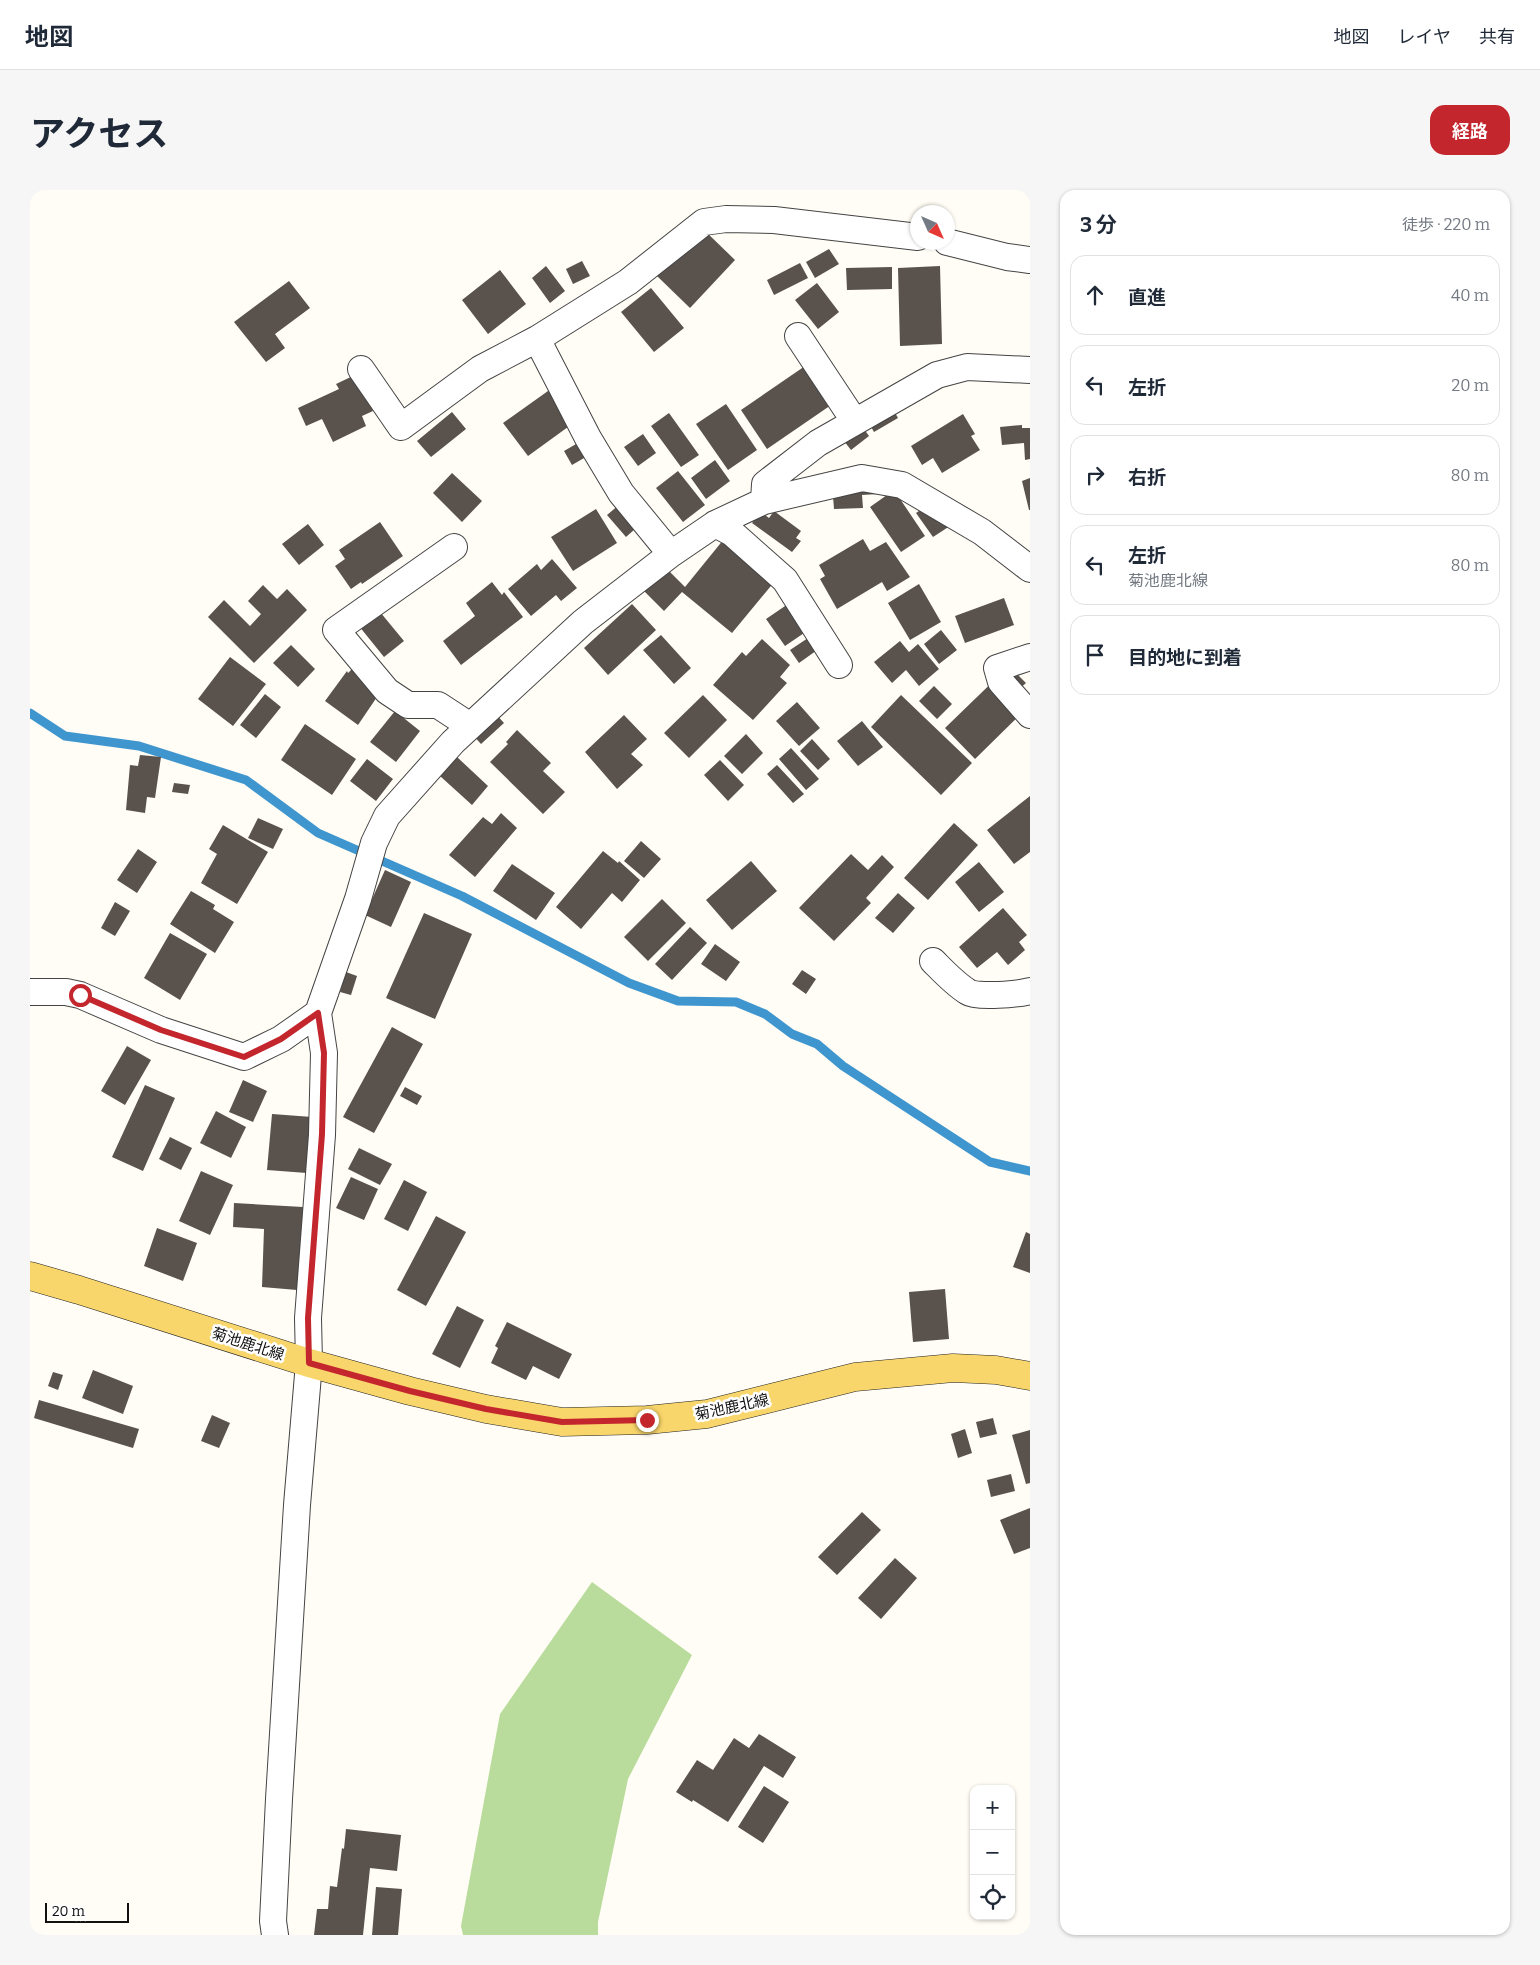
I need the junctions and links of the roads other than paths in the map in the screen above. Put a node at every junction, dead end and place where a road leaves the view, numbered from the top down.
1 (910, 236) edge
2 (955, 244) edge
3 (1030, 260) edge
4 (798, 336) dead end
5 (537, 339) junction
6 (361, 368) dead end
7 (1030, 370) edge
8 (855, 422) junction
9 (764, 501) junction
10 (715, 524) junction
11 (454, 547) dead end
12 (671, 554) junction
13 (1030, 570) edge
14 (1030, 658) edge
15 (839, 665) dead end
16 (1030, 715) edge
17 (467, 729) junction
18 (933, 961) dead end
19 (1030, 991) edge
20 (30, 992) edge
21 (318, 1013) junction
22 (30, 1276) edge
23 (309, 1363) junction
24 (1030, 1376) edge
25 (275, 1935) edge

1 - 5 street
2 - 3 street
4 - 8 street
5 - 6 street
5 - 12 street
7 - 8 street
8 - 9 street
9 - 10 street
9 - 13 street
10 - 12 street
10 - 15 street
11 - 17 street
12 - 17 street
14 - 16 street
17 - 21 street
18 - 19 street
20 - 21 street
21 - 23 street
22 - 23 main road, 菊池鹿北線
23 - 24 main road, 菊池鹿北線
23 - 25 street

